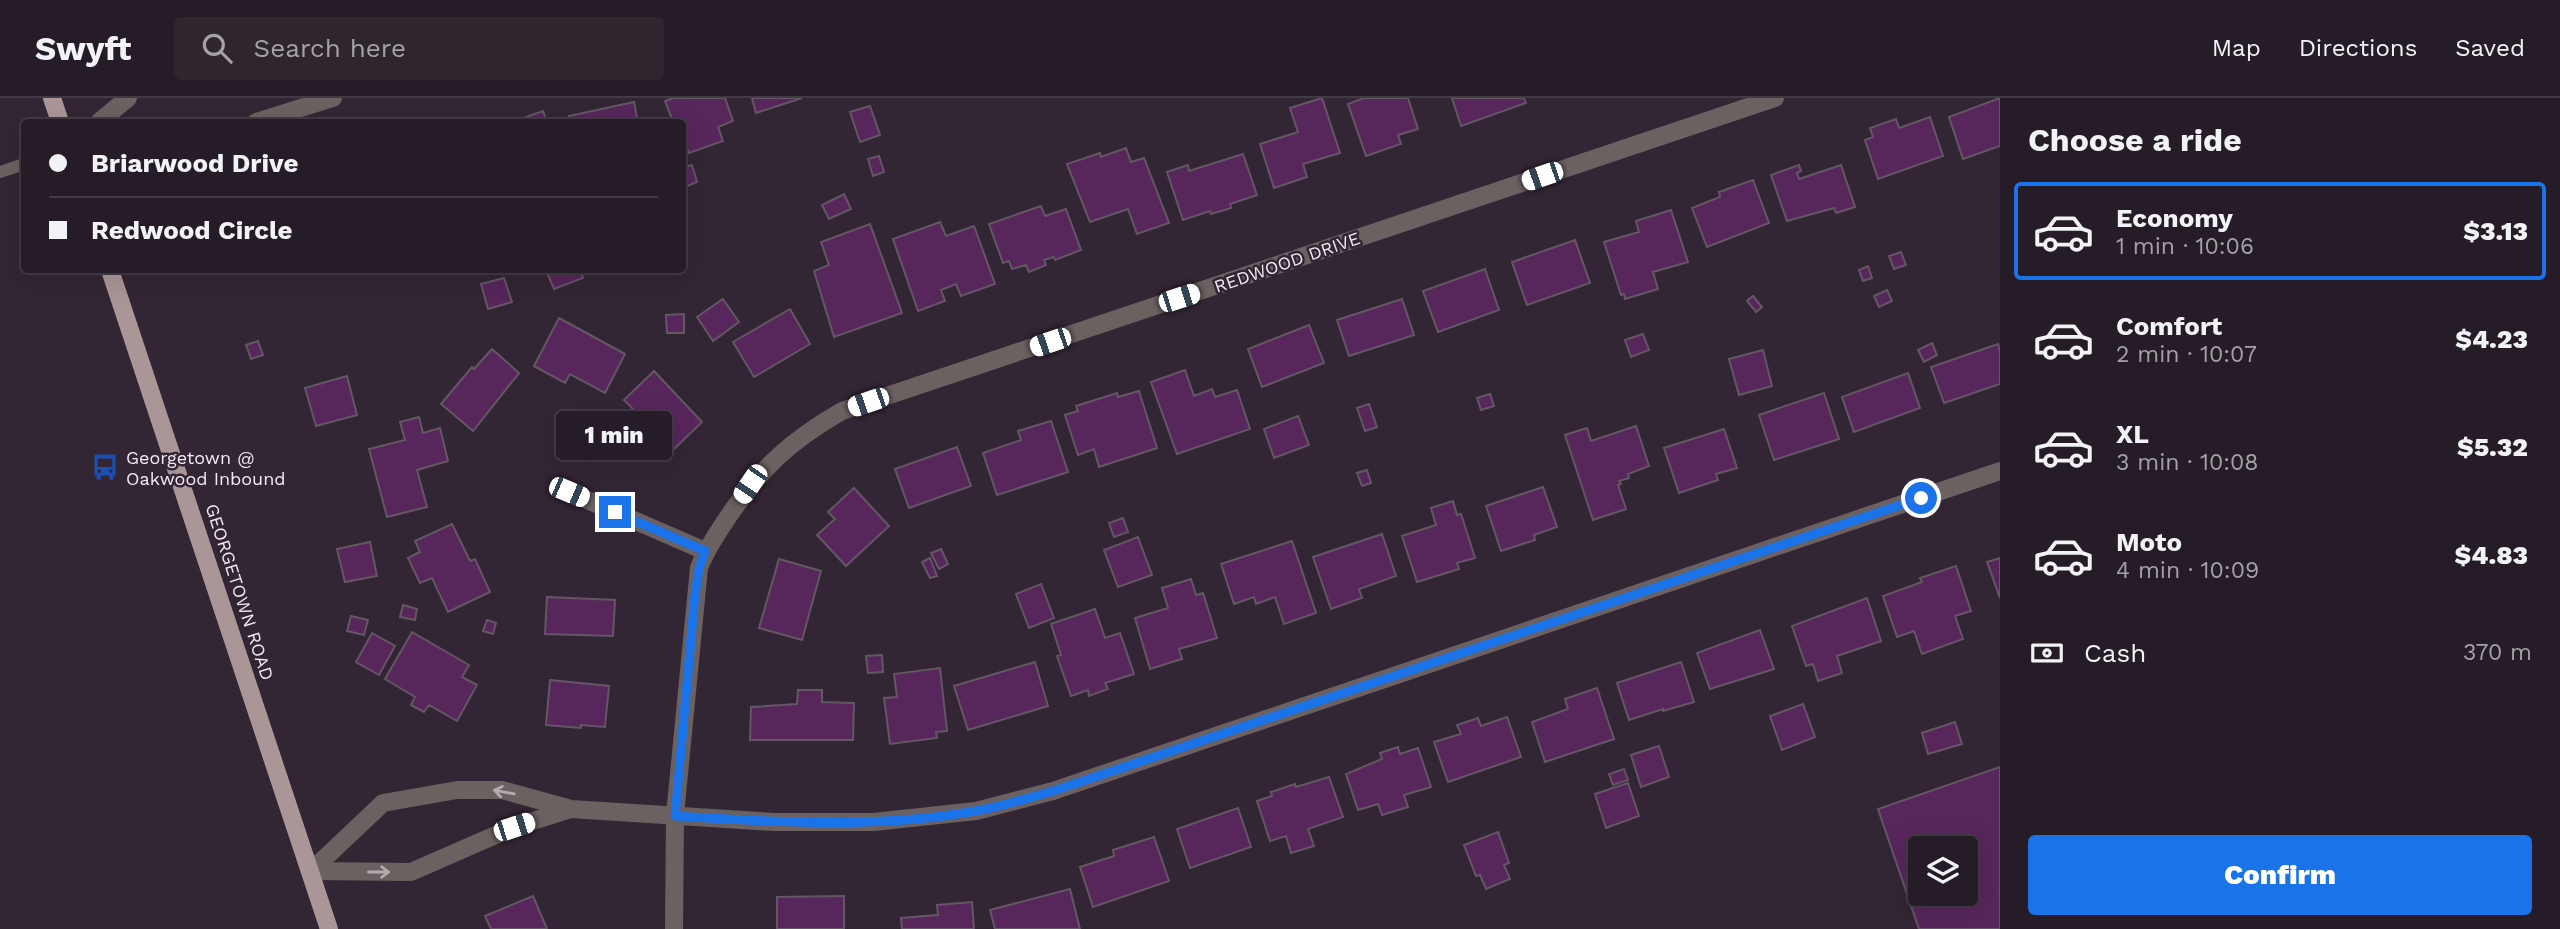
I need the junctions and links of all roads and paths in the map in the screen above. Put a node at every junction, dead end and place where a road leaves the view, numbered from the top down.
1 (52, 98) edge
2 (128, 98) edge
3 (333, 98) edge
4 (1775, 98) edge
5 (59, 119) edge
6 (103, 119) edge
7 (266, 119) edge
8 (21, 165) edge
9 (0, 172) edge
10 (111, 273) edge
11 (2000, 471) edge
12 (569, 492) dead end
13 (705, 551) junction
14 (570, 809) junction
15 (675, 816) junction
16 (311, 871) junction
17 (329, 929) edge
18 (674, 929) edge

1 - 5 main road
2 - 6 street
3 - 7 street
4 - 13 street, REDWOOD DRIVE
8 - 9 lane
10 - 16 main road, GEORGETOWN ROAD
11 - 15 street
12 - 13 street
13 - 15 street, REDWOOD DRIVE
14 - 15 street
16 -> 14 street
14 -> 16 street
15 - 18 street, REDWOOD DRIVE
16 - 17 main road, GEORGETOWN ROAD

